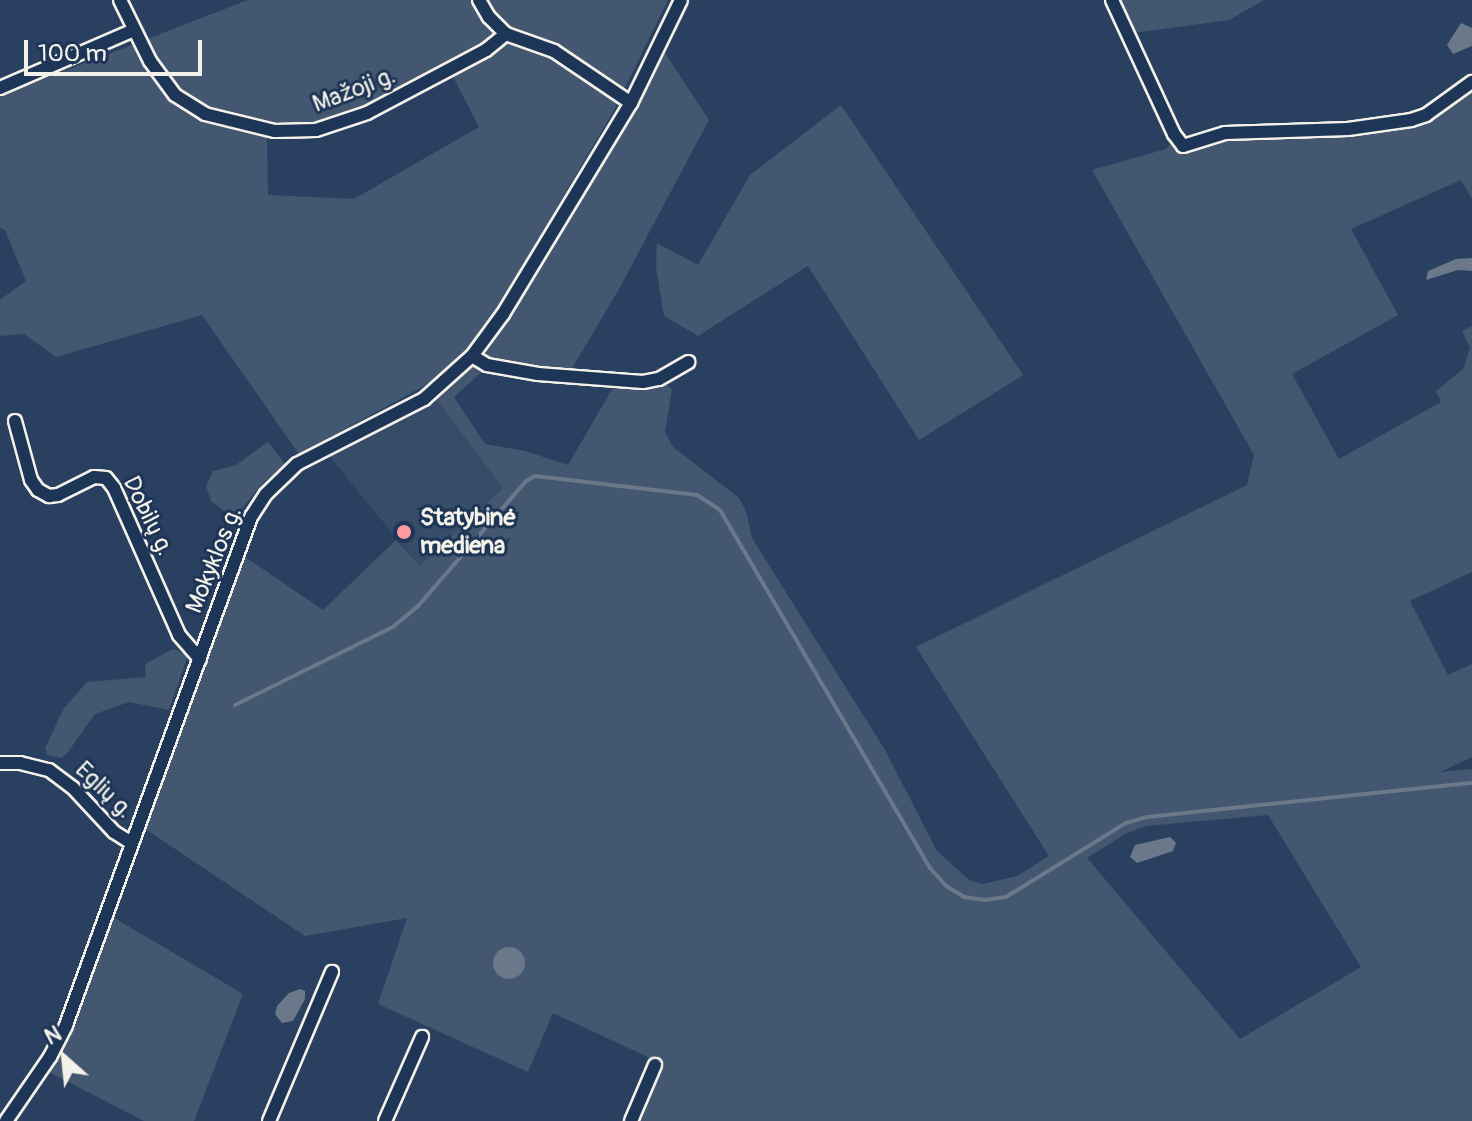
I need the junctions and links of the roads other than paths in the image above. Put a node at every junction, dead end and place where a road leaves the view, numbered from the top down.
1 (120, 0) edge
2 (479, 0) edge
3 (681, 0) edge
4 (1112, 0) edge
5 (134, 30) junction
6 (506, 34) junction
7 (1472, 82) edge
8 (0, 88) edge
9 (631, 103) junction
10 (472, 356) junction
11 (688, 362) dead end
12 (15, 421) dead end
13 (200, 659) junction
14 (0, 763) edge
15 (130, 842) junction
16 (332, 972) dead end
17 (422, 1037) dead end
18 (655, 1065) dead end
19 (6, 1121) edge
20 (269, 1121) edge
21 (385, 1121) edge
22 (631, 1121) edge

1 - 5 street, Mažoji g.
2 - 6 street
3 - 9 street, Mokyklos g.
4 - 7 street
5 - 6 street, Mažoji g.
5 - 8 street
6 - 9 street
9 - 10 street, Mokyklos g.
10 - 11 street
10 - 13 street, Mokyklos g.
12 - 13 street, Dobilų g.
13 - 15 street, Mokyklos g.
14 - 15 street, Eglių g.
15 - 19 street, Mokyklos g.
16 - 20 street
17 - 21 street
18 - 22 street

